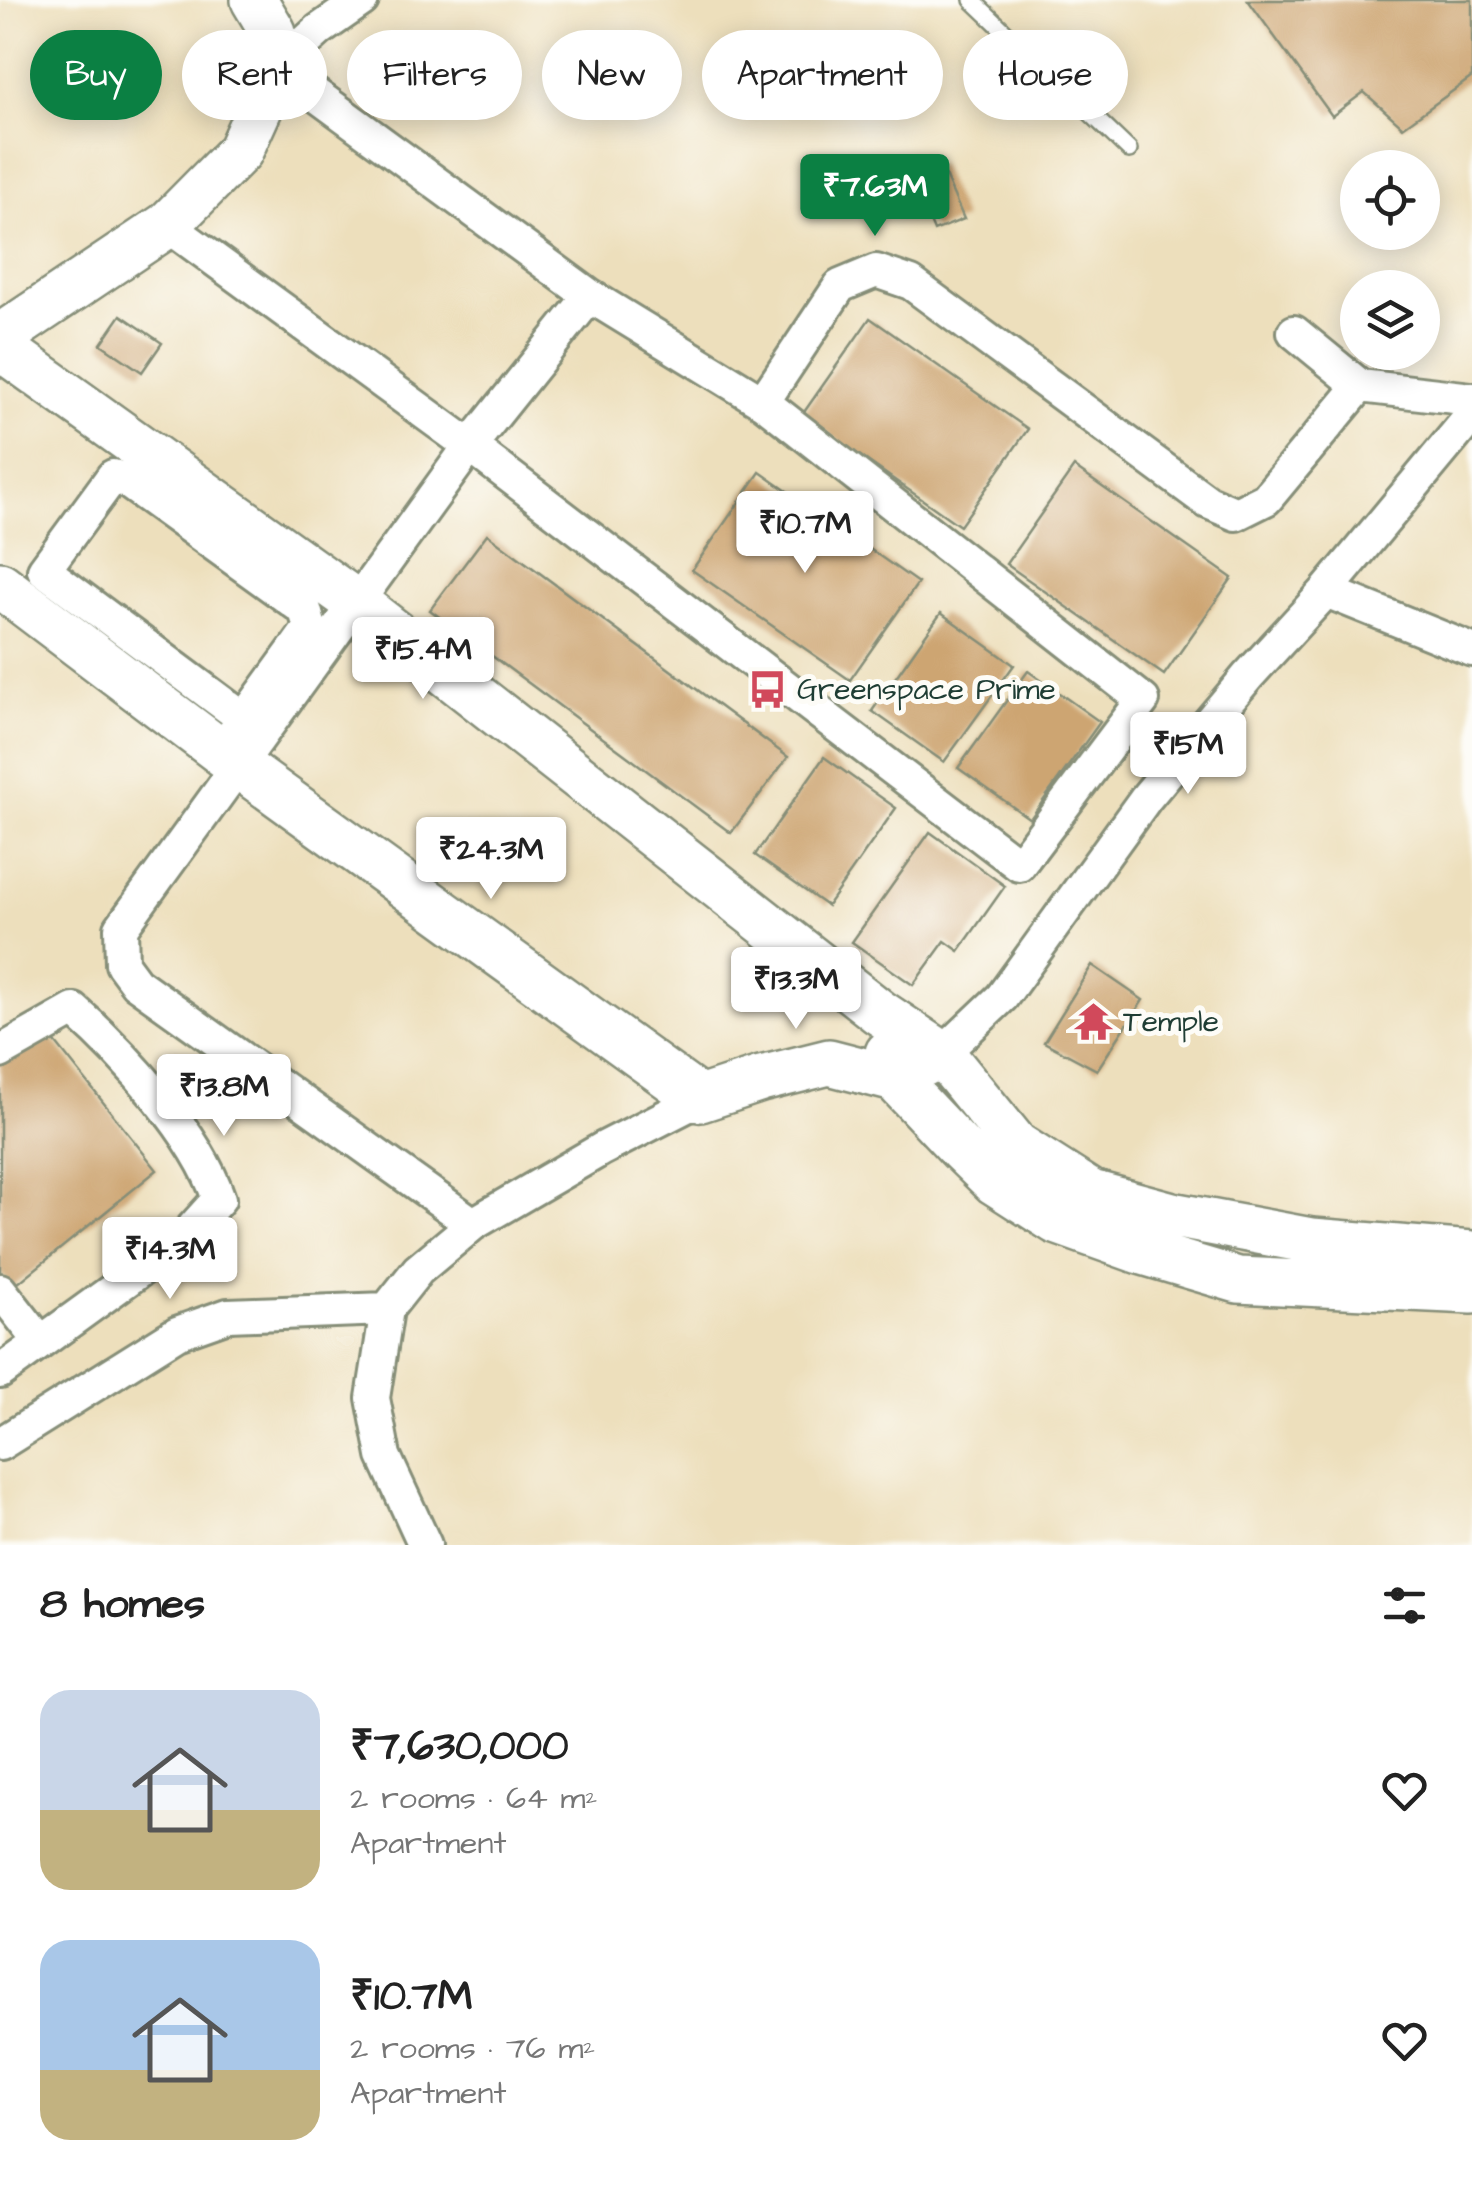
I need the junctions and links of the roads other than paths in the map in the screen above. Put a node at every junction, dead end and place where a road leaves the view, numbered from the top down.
1 (254, 0) edge
2 (362, 0) edge
3 (972, 0) edge
4 (273, 30) edge
5 (319, 30) edge
6 (327, 104) edge
7 (254, 120) edge
8 (1129, 150) dead end
9 (167, 225) junction
10 (590, 296) junction
11 (1294, 332) dead end
12 (0, 337) edge
13 (0, 347) edge
14 (1360, 386) junction
15 (1472, 399) edge
16 (762, 402) junction
17 (1472, 415) edge
18 (470, 446) junction
19 (0, 585) edge
20 (1326, 591) junction
21 (358, 604) junction
22 (1472, 650) edge
23 (234, 746) junction
24 (878, 1012) junction
25 (0, 1052) edge
26 (942, 1054) junction
27 (895, 1080) junction
28 (700, 1099) junction
29 (473, 1224) junction
30 (1472, 1254) edge
31 (0, 1290) edge
32 (1472, 1291) edge
33 (387, 1309) junction
34 (40, 1341) junction
35 (0, 1372) edge
36 (0, 1444) edge
37 (426, 1545) edge

1 - 4 street
2 - 5 street
3 - 8 lane
6 - 10 street
7 - 9 street
9 - 12 street
9 - 18 street
10 - 16 street
10 - 18 street
11 - 14 street
13 - 21 street
14 - 15 street
14 - 16 street
16 - 18 street
17 - 20 street
18 - 21 street
19 - 23 street
20 - 22 street
20 - 26 street
21 - 23 street
21 - 24 street
23 - 23 street
23 - 28 street
23 - 29 street
24 - 26 street
24 - 27 street
25 - 34 street
26 - 27 street
26 - 30 street
27 - 28 street
27 - 32 street
28 - 29 street
29 - 33 street
31 - 34 street
33 - 36 street
33 - 37 street
34 - 35 street

